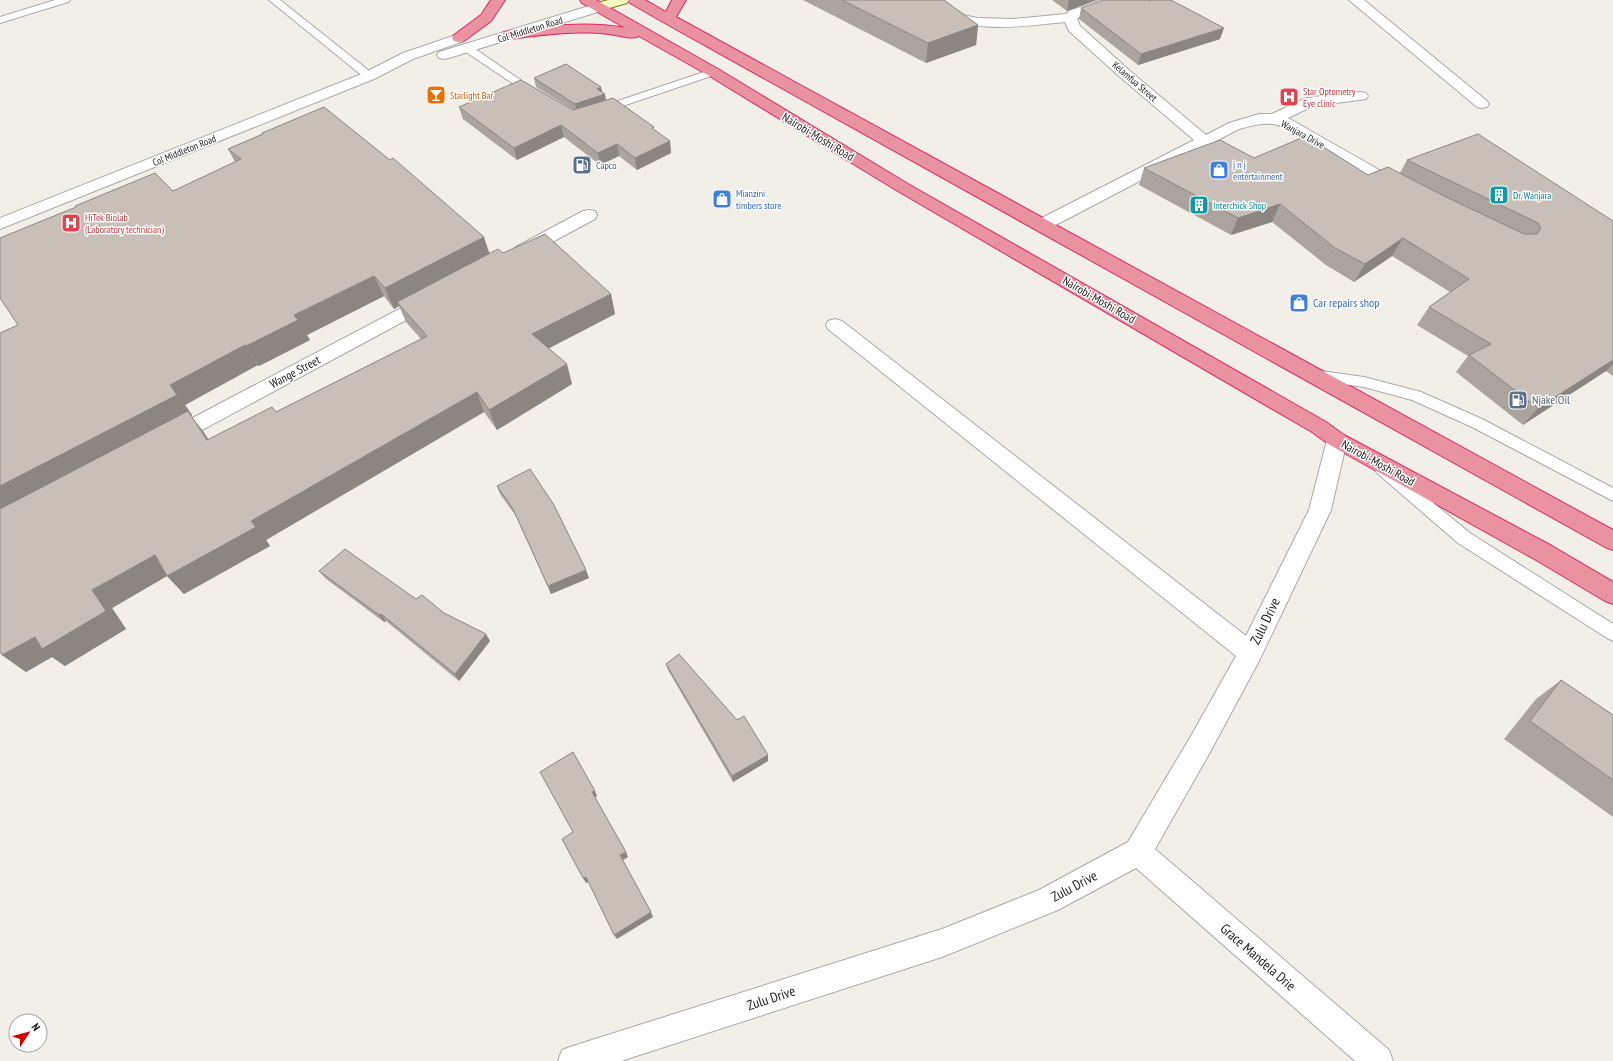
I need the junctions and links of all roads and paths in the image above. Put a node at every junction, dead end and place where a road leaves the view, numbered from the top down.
1 (65, 0) edge
2 (274, 0) edge
3 (498, 0) edge
4 (622, 0) edge
5 (635, 0) edge
6 (679, 0) edge
7 (925, 0) edge
8 (1112, 0) edge
9 (1356, 0) edge
10 (591, 2) edge
11 (1070, 18) junction
12 (668, 19) junction
13 (0, 20) edge
14 (509, 35) junction
15 (655, 40) junction
16 (463, 43) junction
17 (437, 57) junction
18 (713, 72) junction
19 (369, 76) junction
20 (1361, 96) dead end
21 (544, 99) edge
22 (1482, 104) dead end
23 (590, 114) edge
24 (1275, 119) junction
25 (1204, 141) junction
26 (1410, 194) edge
27 (589, 215) dead end
28 (0, 224) edge
29 (1042, 225) junction
30 (505, 260) edge
31 (441, 294) edge
32 (835, 325) dead end
33 (1308, 374) junction
34 (1337, 440) junction
35 (154, 447) edge
36 (1366, 456) junction
37 (1613, 495) edge
38 (1613, 542) edge
39 (1613, 594) edge
40 (1613, 634) edge
41 (1250, 653) junction
42 (1138, 852) junction
43 (573, 1061) edge
44 (1378, 1061) edge

1 - 13 lane
2 - 19 lane
3 - 16 highway
4 - 10 street, Col Middleton Road
5 - 12 highway
6 - 12 highway
7 - 11 street
8 - 11 street
9 - 22 street
10 - 14 street, Col Middleton Road
10 - 15 highway, Nairobi-Moshi Road
10 - 17 street, Col Middleton Road
11 - 25 street, Kelamfua Street
12 - 29 highway
14 - 15 highway
14 - 16 street, Col Middleton Road
15 - 18 highway, Nairobi-Moshi Road
16 - 17 street, Col Middleton Road
16 - 19 street, Col Middleton Road
16 - 21 lane
17 - 19 street, Col Middleton Road
18 - 23 lane
18 - 34 highway, Nairobi-Moshi Road
19 - 28 street, Col Middleton Road
20 - 24 street
24 - 25 street, Wanjara Drive
24 - 26 street, Wanjara Drive
25 - 29 street, Wanjara Drive
27 - 30 street
29 - 33 highway
31 - 35 street, Wange Street
32 - 41 street
33 - 37 lane
33 - 38 highway
34 - 36 highway, Nairobi-Moshi Road
34 - 41 street, Zulu Drive
36 - 39 highway, Nairobi-Moshi Road
36 - 40 lane
41 - 42 street, Zulu Drive
42 - 43 street, Zulu Drive
42 - 44 street, Grace Mandela Drie

